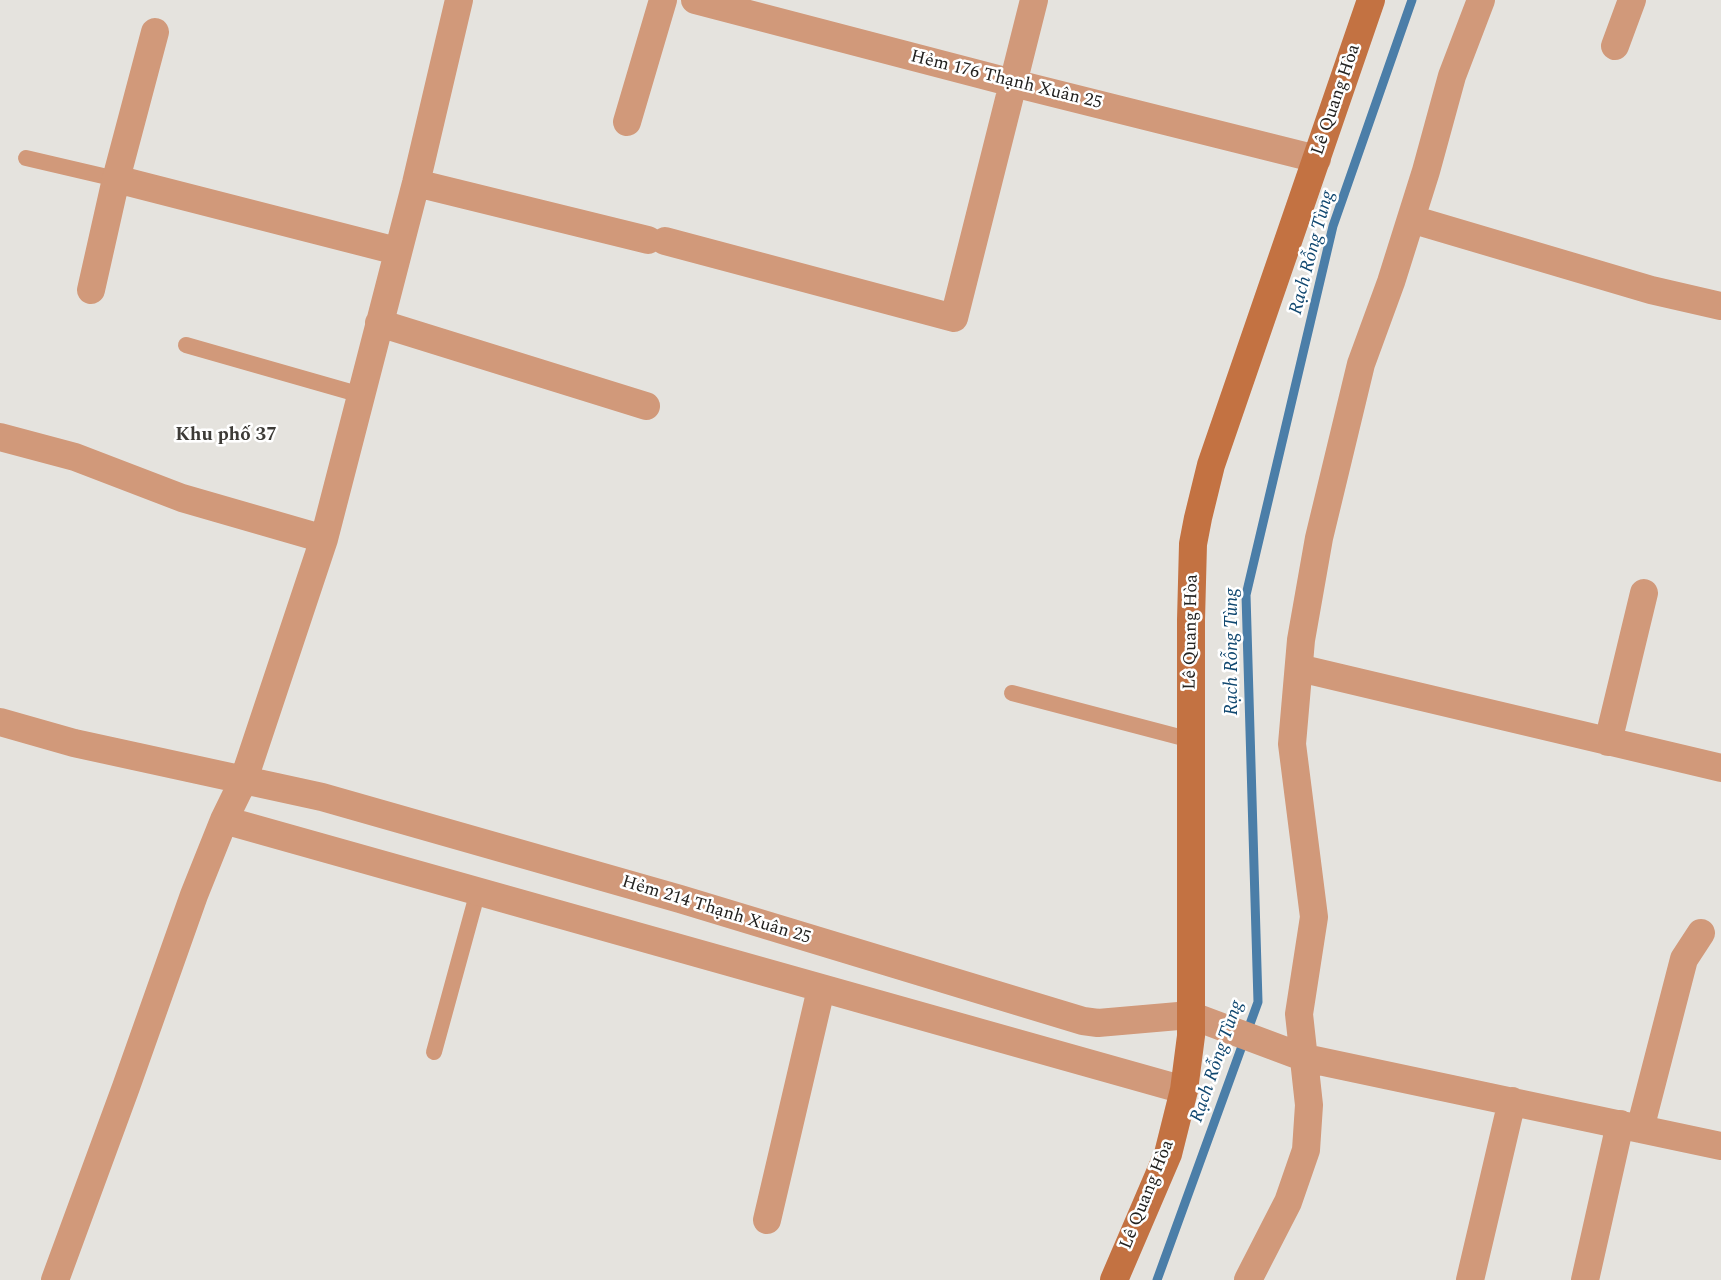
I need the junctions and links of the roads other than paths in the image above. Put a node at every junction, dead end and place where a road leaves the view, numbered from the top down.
1 (459, 0) edge
2 (664, 0) edge
3 (695, 0) edge
4 (1034, 0) edge
5 (1371, 0) edge
6 (1481, 0) edge
7 (1632, 0) edge
8 (155, 32) dead end
9 (1615, 46) dead end
10 (1013, 83) junction
11 (627, 122) dead end
12 (26, 158) dead end
13 (1317, 159) junction
14 (116, 179) junction
15 (416, 183) junction
16 (1411, 219) junction
17 (397, 251) junction
18 (91, 290) dead end
19 (1721, 306) edge
20 (379, 323) junction
21 (186, 345) dead end
22 (361, 394) junction
23 (646, 406) dead end
24 (0, 438) edge
25 (324, 539) junction
26 (1644, 593) dead end
27 (1298, 668) junction
28 (1012, 693) dead end
29 (0, 722) edge
30 (1191, 740) junction
31 (1608, 742) junction
32 (1721, 768) edge
33 (244, 779) junction
34 (224, 820) junction
35 (478, 891) junction
36 (1701, 933) dead end
37 (822, 988) junction
38 (1197, 1025) junction
39 (434, 1052) dead end
40 (1297, 1056) junction
41 (1184, 1090) junction
42 (1512, 1101) junction
43 (1630, 1126) junction
44 (1721, 1146) edge
45 (768, 1220) dead end
46 (55, 1280) edge
47 (1114, 1280) edge
48 (1248, 1280) edge
49 (1470, 1280) edge
50 (1585, 1280) edge

1 - 15 street
2 - 11 street
3 - 10 street, Hẻm 176 Thạnh Xuân 25
4 - 10 street
5 - 13 street, Lê Quang Hòa
6 - 16 street
7 - 9 street
8 - 14 street
10 - 13 street, Hẻm 176 Thạnh Xuân 25
10 - 15 street
12 - 14 lane
13 - 30 street, Lê Quang Hòa
14 - 17 street
14 - 18 street
15 - 17 street
16 - 19 street
16 - 27 street
17 - 20 street
20 - 22 street
20 - 23 street
21 - 22 lane
22 - 25 street
24 - 25 street
25 - 33 street
26 - 31 street
27 - 31 street
27 - 40 street
28 - 30 lane
29 - 33 street, Hẻm 214 Thạnh Xuân 25
30 - 38 street, Lê Quang Hòa
31 - 32 street
33 - 34 street
33 - 38 street, Hẻm 214 Thạnh Xuân 25
34 - 35 street
34 - 46 street
35 - 37 street
35 - 39 lane
36 - 43 street
37 - 41 street
37 - 45 street
38 - 40 street
38 - 41 street, Lê Quang Hòa
40 - 42 street
40 - 48 street
41 - 47 street, Lê Quang Hòa
42 - 43 street
42 - 49 street
43 - 44 street
43 - 50 street

